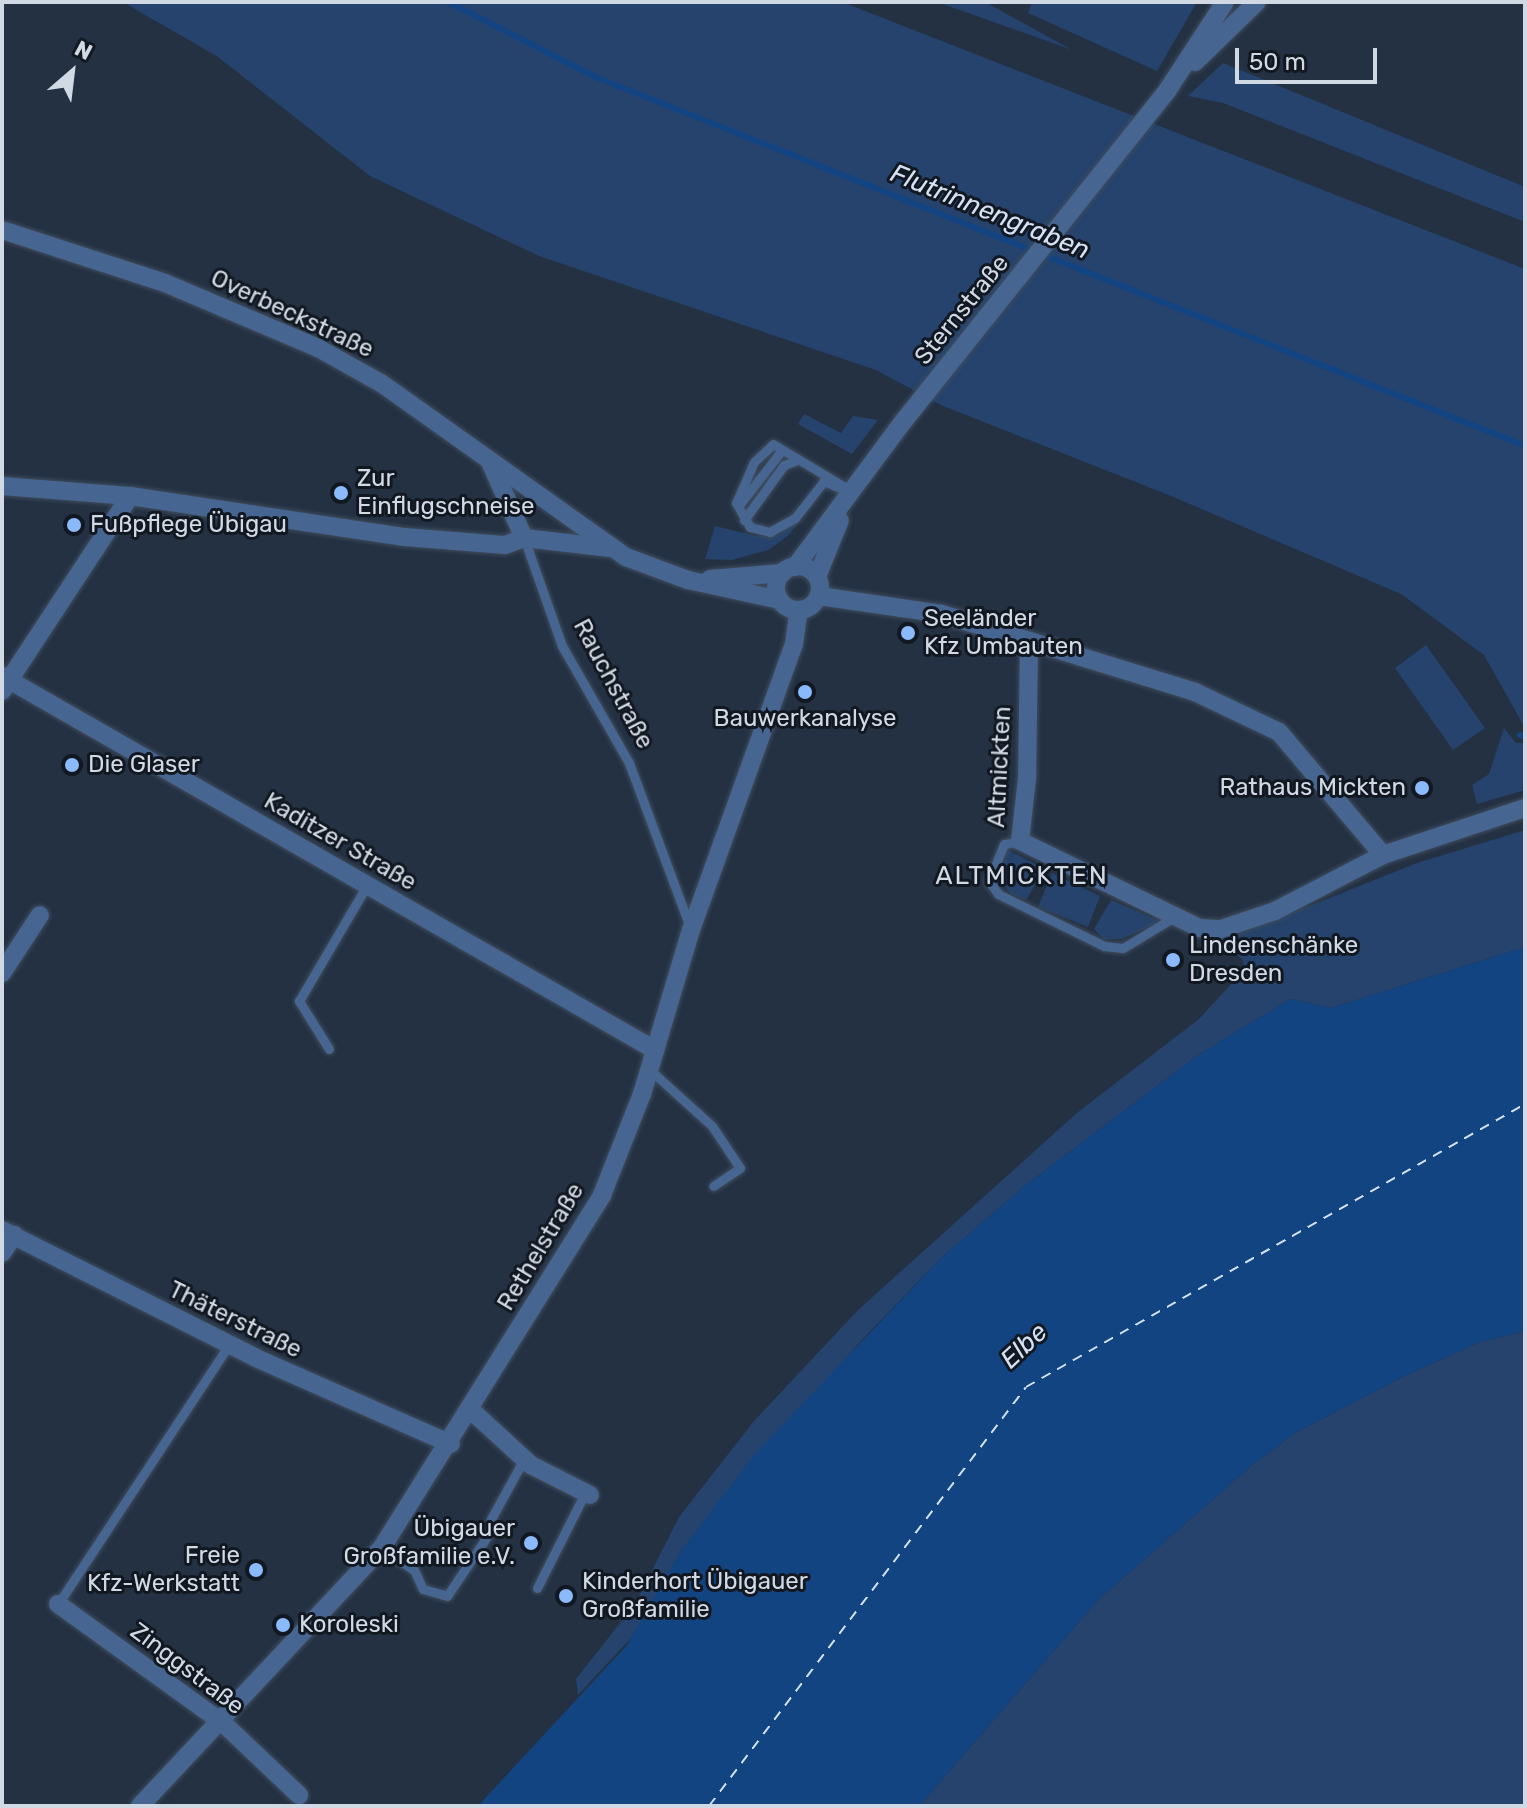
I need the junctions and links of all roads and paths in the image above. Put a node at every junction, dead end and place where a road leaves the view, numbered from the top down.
1 (1225, 2) edge
2 (1257, 2) edge
3 (1171, 85) junction
4 (2, 230) edge
5 (798, 460) junction
6 (490, 461) junction
7 (2, 486) edge
8 (851, 494) junction
9 (130, 496) junction
10 (744, 520) junction
11 (524, 538) junction
12 (613, 549) junction
13 (789, 570) junction
14 (817, 577) junction
15 (688, 580) junction
16 (819, 596) junction
17 (780, 600) junction
18 (799, 610) junction
19 (1029, 641) junction
20 (4, 682) edge
21 (1525, 808) edge
22 (1020, 841) junction
23 (1383, 855) junction
24 (367, 885) junction
25 (40, 915) dead end
26 (1176, 916) junction
27 (691, 930) junction
28 (2, 973) edge
29 (329, 1049) dead end
30 (655, 1050) junction
31 (649, 1069) junction
32 (713, 1186) dead end
33 (8, 1232) edge
34 (2, 1253) edge
35 (229, 1345) junction
36 (472, 1411) junction
37 (451, 1444) junction
38 (524, 1459) junction
39 (587, 1494) joint
40 (381, 1548) junction
41 (537, 1588) dead end
42 (58, 1604) joint
43 (223, 1723) junction
44 (299, 1795) dead end
45 (140, 1806) edge

1 - 3 street, Sternstraße
2 - 3 street, Sternstraße
3 - 8 street, Sternstraße
4 - 6 street, Overbeckstraße
5 - 8 lane
5 - 10 lane
5 - 10 lane
6 - 11 street, Rauchstraße
6 - 12 street, Overbeckstraße
7 - 9 street
8 - 10 lane
8 - 13 street, Sternstraße
8 - 14 street, Sternstraße
9 - 11 street
9 - 20 street
11 - 12 street
11 - 27 lane, Rauchstraße
12 - 15 street
13 - 14 street
13 - 15 street
13 - 17 street
14 - 16 street
15 - 17 street
16 - 18 street
16 - 19 street
17 - 18 street
18 - 27 street, Rethelstraße
19 - 22 street, Altmickten
19 - 23 street
20 - 24 street, Kaditzer Straße
21 - 23 street
22 - 26 street, Altmickten
22 - 26 lane
23 - 26 street, Altmickten
24 - 29 lane
24 - 30 street, Kaditzer Straße
25 - 28 street
27 - 30 street, Rethelstraße
30 - 31 street, Rethelstraße
31 - 32 lane
31 - 36 street, Rethelstraße
33 - 34 street
33 - 35 street, Thäterstraße
35 - 37 street, Thäterstraße
35 - 42 lane, Zinggstraße
36 - 37 street, Rethelstraße
36 - 38 street
37 - 40 street, Rethelstraße
38 - 39 street
38 - 40 lane
39 - 41 lane
40 - 43 street, Rethelstraße
42 - 43 street, Zinggstraße
43 - 44 street, Zinggstraße
43 - 45 street, Rethelstraße

